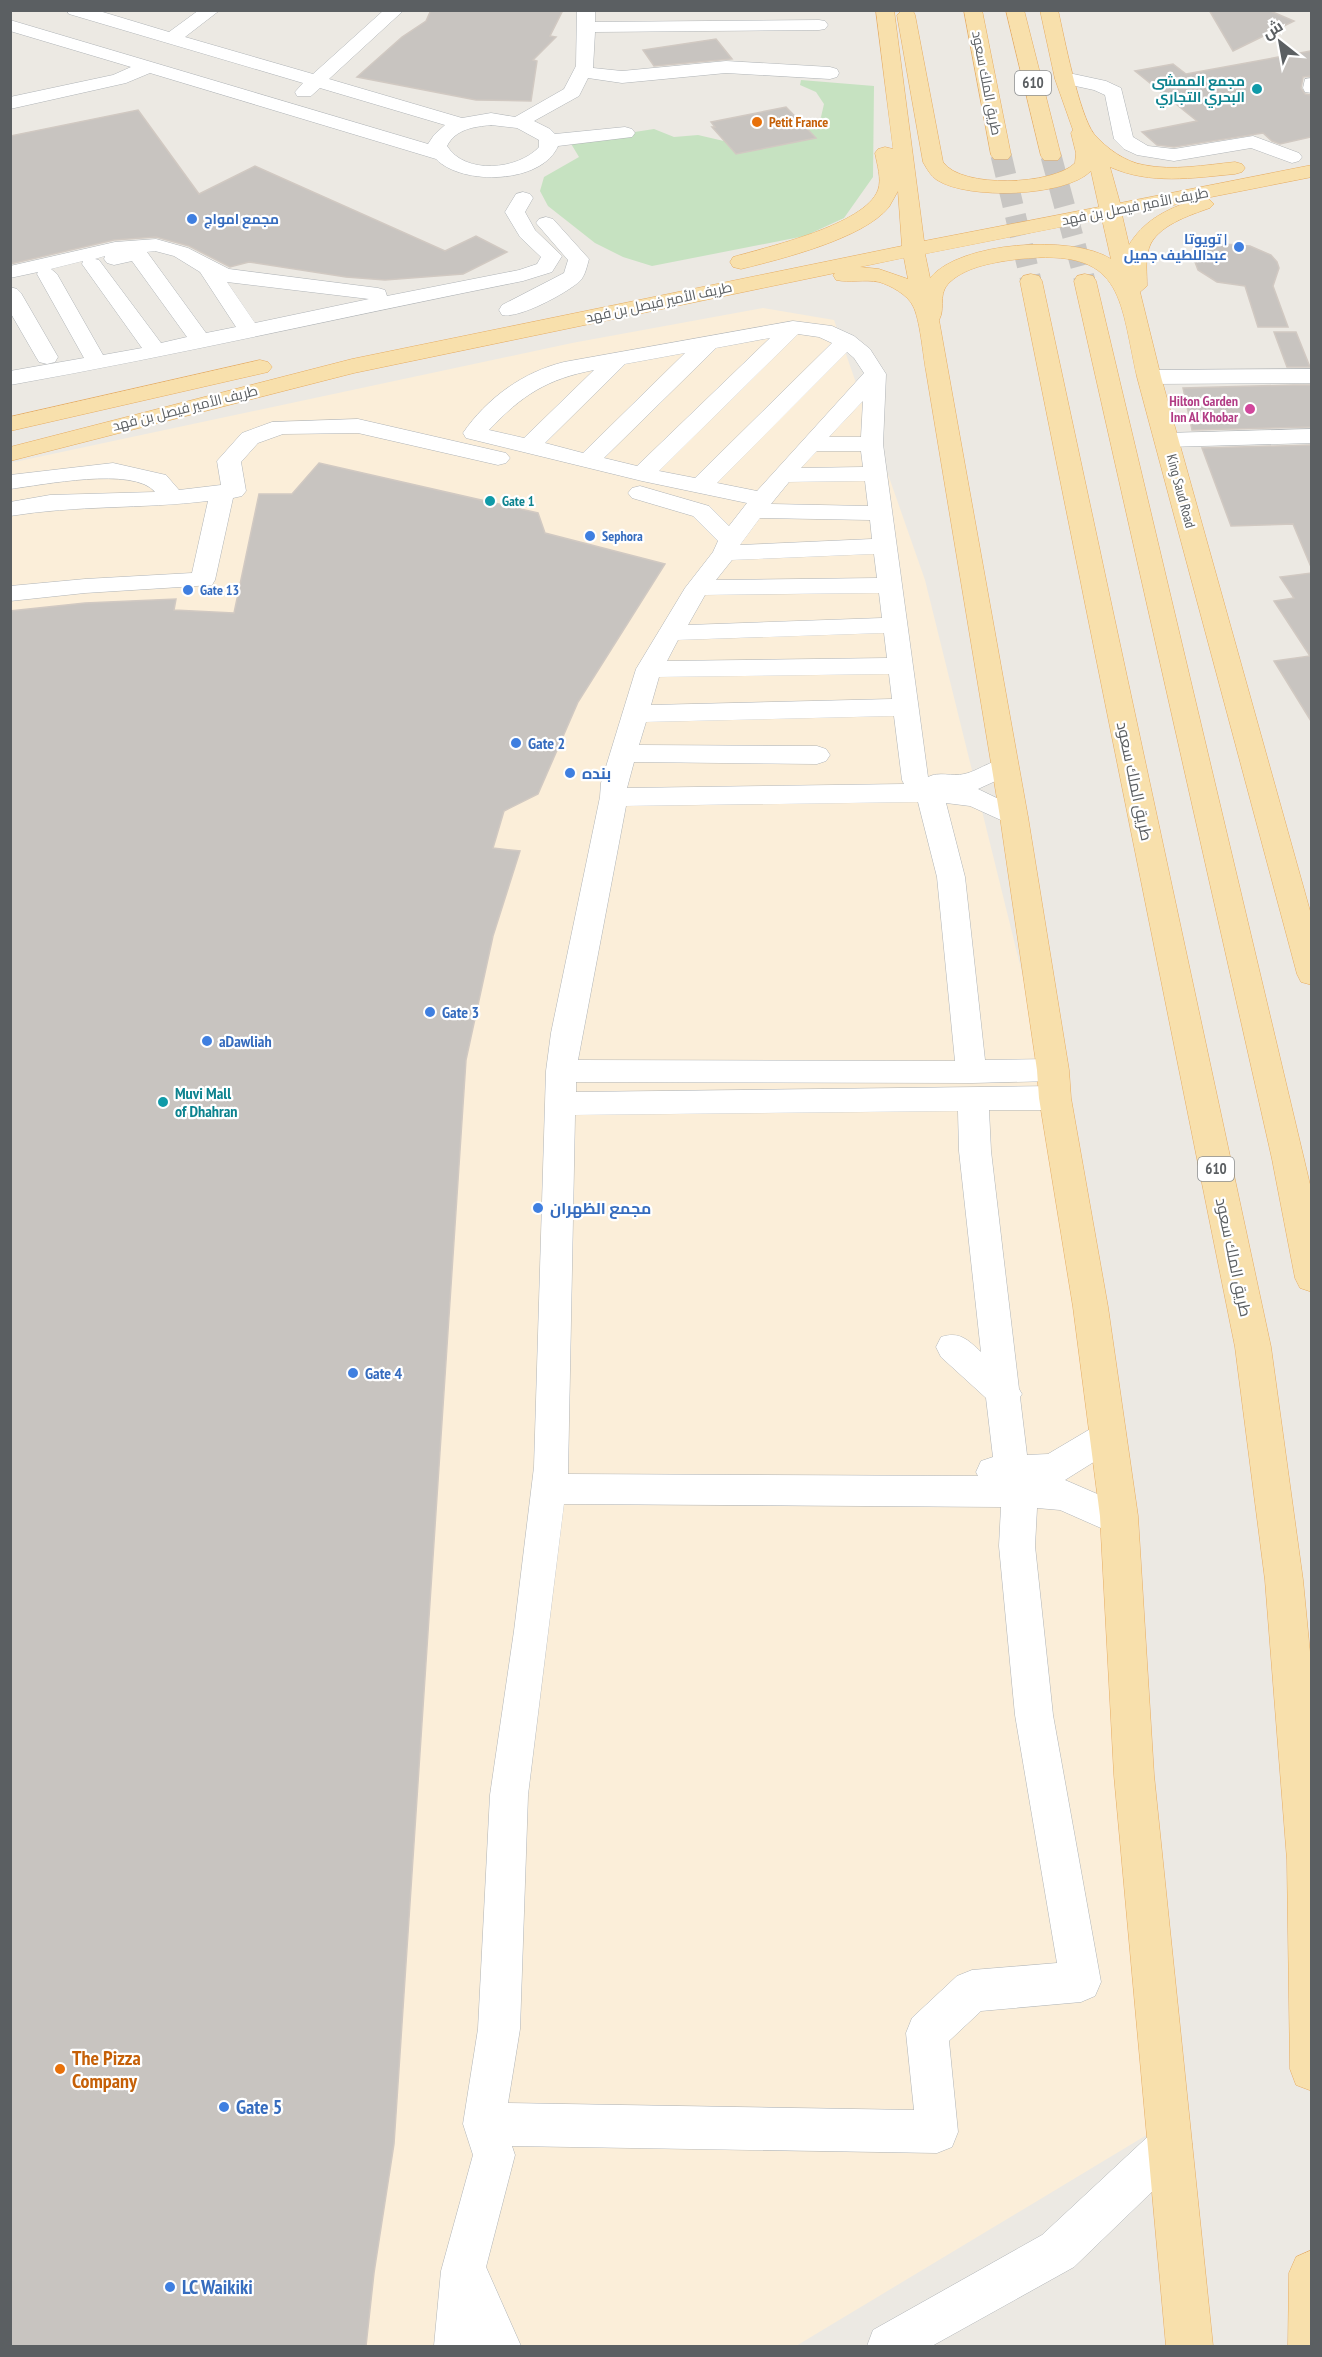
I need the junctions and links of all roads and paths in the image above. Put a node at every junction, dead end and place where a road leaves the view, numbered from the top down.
1 (75, 10) edge
2 (210, 10) edge
3 (394, 10) edge
4 (796, 10) edge
5 (872, 10) edge
6 (885, 10) edge
7 (905, 10) edge
8 (973, 10) edge
9 (1015, 10) edge
10 (1049, 10) edge
11 (819, 18) edge
12 (586, 19) edge
13 (10, 25) edge
14 (172, 38) junction
15 (148, 66) junction
16 (106, 69) dead end
17 (582, 72) junction
18 (830, 73) dead end
19 (1064, 78) junction
20 (318, 81) junction
21 (1311, 83) edge
22 (10, 85) edge
23 (1311, 88) edge
24 (10, 103) edge
25 (284, 107) junction
26 (521, 122) junction
27 (462, 124) junction
28 (1082, 127) junction
29 (625, 133) dead end
30 (548, 141) junction
31 (440, 154) junction
32 (1001, 155) tunnel mouth
33 (1051, 156) tunnel mouth
34 (1302, 164) edge
35 (1240, 167) junction
36 (499, 171) junction
37 (523, 198) junction
38 (1110, 201) junction
39 (1040, 204) dead end
40 (906, 234) junction
41 (741, 262) junction
42 (92, 264) junction
43 (718, 267) dead end
44 (208, 268) junction
45 (10, 272) edge
46 (47, 274) junction
47 (1085, 280) tunnel mouth
48 (1031, 281) tunnel mouth
49 (10, 283) edge
50 (1128, 292) junction
51 (10, 293) edge
52 (579, 295) dead end
53 (409, 297) junction
54 (676, 298) junction
55 (510, 309) junction
56 (487, 315) dead end
57 (927, 317) junction
58 (1136, 324) junction
59 (793, 327) junction
60 (249, 330) junction
61 (405, 333) dead end
62 (201, 341) junction
63 (846, 341) junction
64 (708, 343) junction
65 (155, 351) junction
66 (301, 357) dead end
67 (617, 360) junction
68 (97, 363) junction
69 (278, 363) dead end
70 (50, 364) junction
71 (10, 365) edge
72 (874, 374) junction
73 (1311, 376) edge
74 (1149, 377) junction
75 (10, 378) edge
76 (10, 424) edge
77 (1311, 436) edge
78 (1167, 440) junction
79 (470, 442) junction
80 (810, 444) junction
81 (872, 444) junction
82 (528, 447) junction
83 (10, 454) edge
84 (588, 461) junction
85 (642, 474) junction
86 (876, 474) junction
87 (10, 482) edge
88 (699, 486) junction
89 (222, 493) junction
90 (766, 495) junction
91 (173, 498) junction
92 (10, 508) edge
93 (881, 513) junction
94 (727, 546) junction
95 (885, 546) junction
96 (890, 585) junction
97 (697, 588) junction
98 (10, 594) edge
99 (895, 625) junction
100 (671, 633) junction
101 (900, 666) junction
102 (649, 669) junction
103 (906, 707) junction
104 (634, 714) junction
105 (817, 755) dead end
106 (1004, 767) junction
107 (617, 778) junction
108 (922, 787) junction
109 (1014, 817) junction
110 (1311, 974) edge
111 (561, 1071) junction
112 (1054, 1084) junction
113 (973, 1086) junction
114 (559, 1104) junction
115 (1311, 1278) edge
116 (953, 1347) dead end
117 (1005, 1394) junction
118 (1108, 1435) junction
119 (550, 1478) junction
120 (1016, 1482) junction
121 (1119, 1520) junction
122 (1311, 2069) edge
123 (484, 2124) junction
124 (1171, 2144) junction
125 (464, 2267) junction
126 (1311, 2273) edge
127 (456, 2346) edge
128 (498, 2346) edge
129 (889, 2346) edge
130 (1190, 2346) edge
131 (1311, 2346) edge

1 - 14 street
2 - 14 street
3 - 20 street
4 - 11 street
5 - 41 main road
6 - 40 main road
7 - 28 main road
8 - 32 main road, طريق الملك سعود
9 - 33 main road, 610
10 - 19 main road, King Saud Road
11 - 12 street
12 - 17 street
13 - 15 street
14 - 20 street
15 - 24 street
15 - 25 street
16 - 22 street
17 - 18 street
17 - 26 street
19 - 28 main road, King Saud Road
19 - 34 street
20 - 25 street
20 - 27 street
21 - 23 street
25 - 31 street
26 - 27 street
26 - 30 street
27 - 31 street
28 - 35 main road
28 - 38 main road, King Saud Road
29 - 30 street
30 - 36 street
31 - 36 street
34 - 35 main road, طريف الأمير فيصل بن فهد
34 - 38 main road, طريف الأمير فيصل بن فهد
34 - 58 main road
35 - 38 main road, طريف الأمير فيصل بن فهد
36 - 37 street
37 - 53 street
37 - 55 street
38 - 39 main road, طريف الأمير فيصل بن فهد
38 - 40 main road, طريف الأمير فيصل بن فهد
38 - 50 main road, King Saud Road
40 - 41 main road, طريف الأمير فيصل بن فهد
40 - 54 main road, طريف الأمير فيصل بن فهد
40 - 57 main road
41 - 43 main road, طريف الأمير فيصل بن فهد
42 - 46 street
42 - 62 street
42 - 65 street
44 - 45 street
44 - 53 street
44 - 60 street
46 - 49 street
46 - 68 street
47 - 115 main road
48 - 122 main road, طريق الملك سعود / 610
50 - 57 main road
50 - 58 main road, King Saud Road
51 - 70 street
52 - 55 main road, طريف الأمير فيصل بن فهد
53 - 60 street
54 - 57 main road
54 - 83 main road, طريف الأمير فيصل بن فهد
55 - 56 main road, طريف الأمير فيصل بن فهد
57 - 106 main road
58 - 74 main road, King Saud Road
59 - 63 street
59 - 64 street
59 - 85 street
60 - 62 street
61 - 66 main road
62 - 65 street
63 - 72 street
63 - 88 street
64 - 67 street
64 - 84 street
65 - 68 street
67 - 79 street
67 - 82 street
68 - 70 street
69 - 76 main road, طريف الأمير فيصل بن فهد
70 - 71 street
70 - 75 street
72 - 80 street
72 - 81 street
73 - 74 street
74 - 78 main road, King Saud Road
77 - 78 street
78 - 110 main road, King Saud Road
79 - 82 street
79 - 89 street
79 - 94 street
80 - 81 street
80 - 90 street
81 - 86 street
82 - 84 street
84 - 85 street
85 - 88 street
86 - 90 street
86 - 93 street
87 - 91 street
88 - 90 street
89 - 91 street
89 - 98 street
90 - 93 street
90 - 94 street
91 - 92 street
93 - 95 street
94 - 95 street
94 - 97 street
95 - 96 street
96 - 97 street
96 - 99 street
97 - 100 street
99 - 100 street
99 - 101 street
100 - 102 street
101 - 102 street
101 - 103 street
102 - 104 street
103 - 104 street
103 - 108 street
104 - 107 street
105 - 107 street
106 - 108 street
106 - 109 main road
107 - 108 street
107 - 111 street
108 - 109 street
108 - 113 street
109 - 112 main road
111 - 113 street
111 - 114 street
112 - 113 street
112 - 118 main road
113 - 114 street
113 - 117 street
114 - 119 street
116 - 117 street
117 - 120 street
118 - 120 street
118 - 121 main road
119 - 120 street
119 - 123 street
120 - 121 street
120 - 123 street
121 - 124 main road
123 - 125 street
124 - 129 street
124 - 130 main road
125 - 127 street
125 - 128 street
126 - 131 main road

